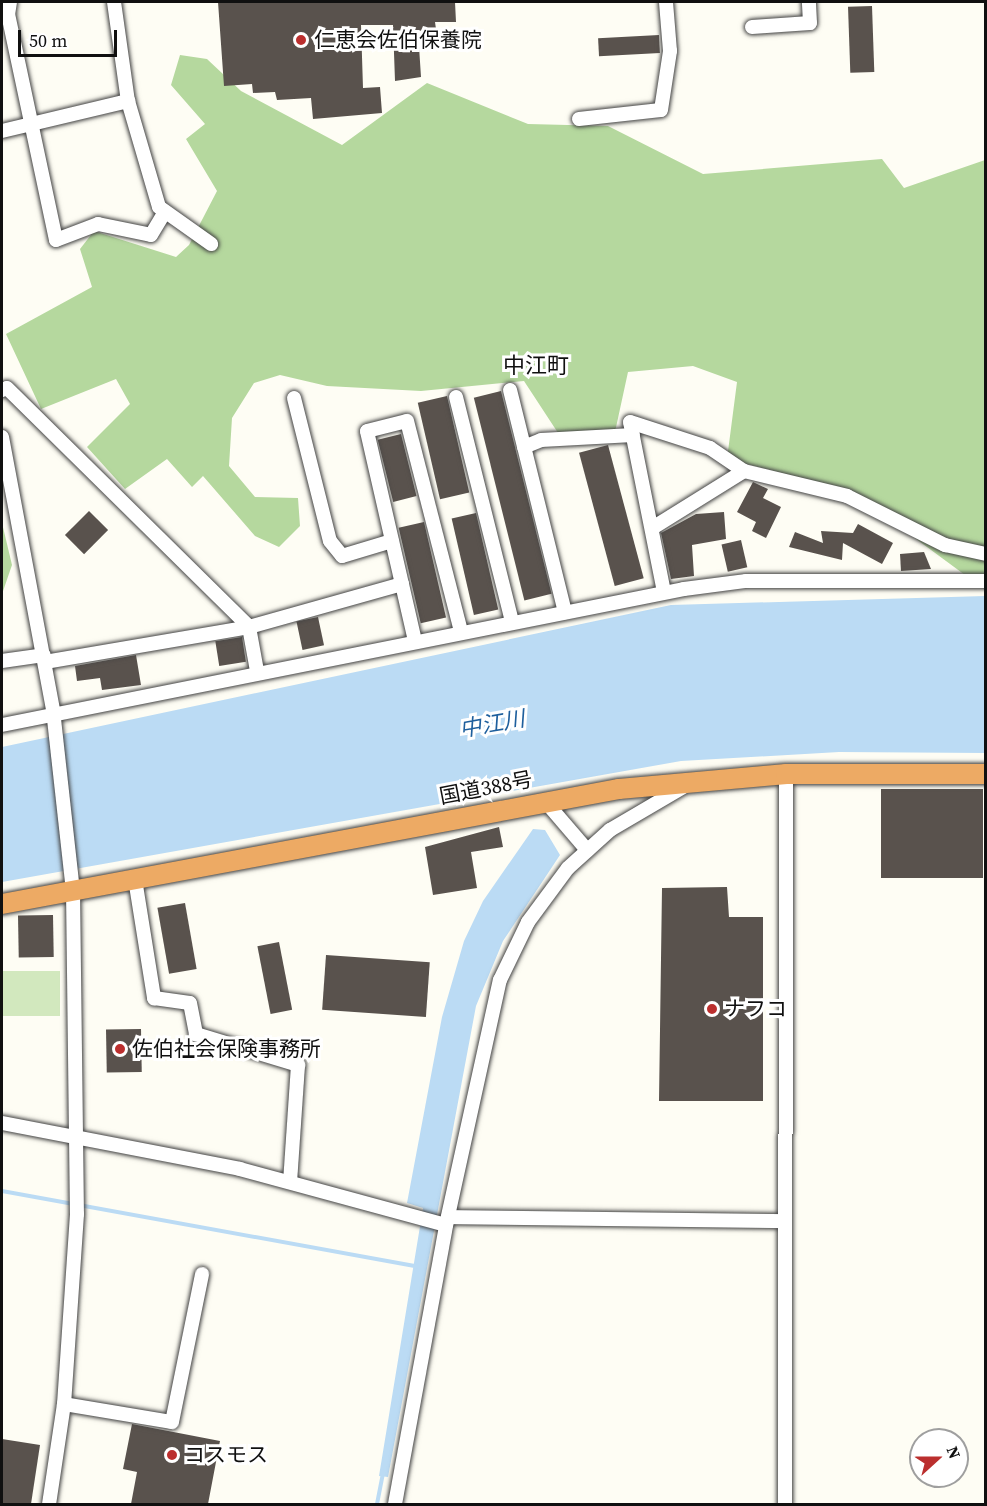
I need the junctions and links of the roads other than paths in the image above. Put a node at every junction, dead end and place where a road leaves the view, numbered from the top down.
1 (10, 2) edge
2 (114, 2) edge
3 (666, 2) edge
4 (809, 2) edge
5 (752, 27) dead end
6 (128, 101) junction
7 (579, 119) dead end
8 (33, 123) junction
9 (2, 131) edge
10 (165, 212) junction
11 (211, 244) dead end
12 (2, 390) edge
13 (510, 390) dead end
14 (456, 397) dead end
15 (294, 398) dead end
16 (633, 435) junction
17 (2, 437) edge
18 (524, 447) junction
19 (744, 471) junction
20 (654, 527) junction
21 (392, 542) junction
22 (986, 554) edge
23 (986, 581) edge
24 (402, 584) junction
25 (664, 592) junction
26 (565, 612) junction
27 (512, 622) junction
28 (249, 627) junction
29 (461, 632) junction
30 (415, 641) junction
31 (44, 658) junction
32 (2, 661) edge
33 (257, 671) junction
34 (53, 710) junction
35 (2, 724) edge
36 (786, 774) junction
37 (986, 774) edge
38 (698, 780) junction
39 (545, 801) junction
40 (587, 850) junction
41 (135, 879) junction
42 (72, 884) junction
43 (2, 904) edge
44 (2, 1123) edge
45 (79, 1137) junction
46 (290, 1181) junction
47 (785, 1221) junction
48 (443, 1222) junction
49 (202, 1274) dead end
50 (64, 1404) junction
51 (49, 1504) edge
52 (395, 1504) edge
53 (785, 1504) edge

1 - 8 street
2 - 6 street
3 - 7 street
4 - 5 street
6 - 8 street
6 - 10 street
8 - 9 street
8 - 10 street
10 - 11 street
12 - 28 street
13 - 18 street
14 - 27 street
15 - 21 street
16 - 18 street
16 - 19 street
16 - 20 street
17 - 31 street
18 - 26 street
19 - 20 street
19 - 22 street
20 - 25 street
21 - 24 street
21 - 29 street
23 - 25 street
24 - 28 street
24 - 30 street
25 - 26 street
26 - 27 street
27 - 29 street
28 - 31 street
28 - 33 street
29 - 30 street
30 - 33 street
31 - 32 street
31 - 34 street
33 - 34 street
34 - 35 street
34 - 42 street
36 - 37 highway, 国道388号
36 - 38 highway, 国道388号
36 - 47 street
38 - 39 highway, 国道388号
38 - 40 street
39 - 40 street
39 - 41 highway, 国道388号
40 - 48 street
41 - 42 highway, 国道388号
41 - 46 street
42 - 43 highway, 国道388号
42 - 45 street
44 - 45 street
45 - 46 street
45 - 50 street
46 - 48 street
47 - 48 street
47 - 53 street
48 - 52 street
49 - 50 street
50 - 51 street

